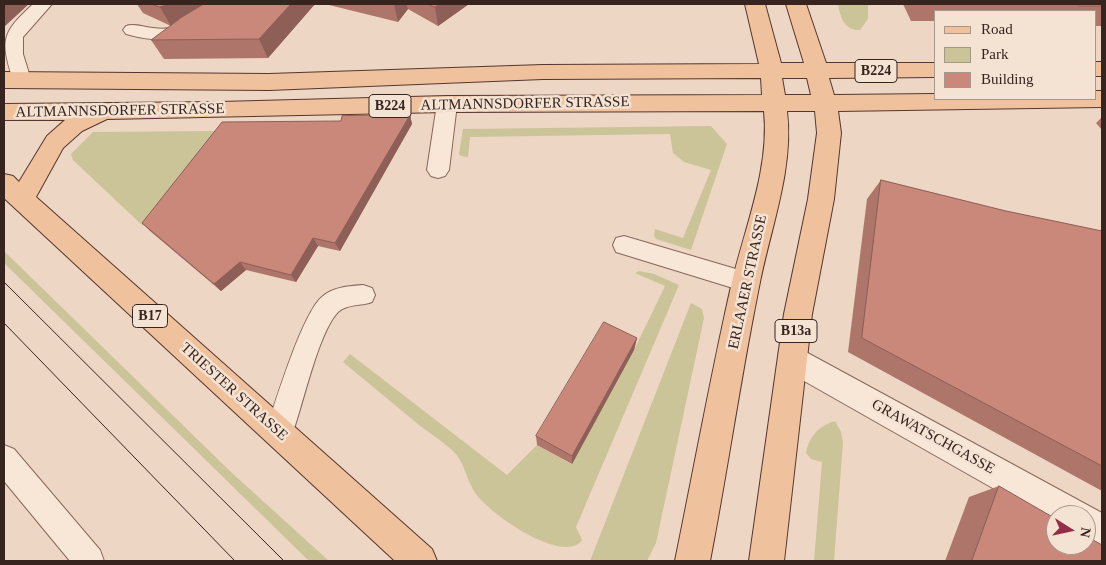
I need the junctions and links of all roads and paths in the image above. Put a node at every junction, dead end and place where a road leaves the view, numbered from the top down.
1 (43, 4) edge
2 (227, 4) edge
3 (755, 4) edge
4 (796, 4) edge
5 (132, 30) dead end
6 (934, 70) edge
7 (13, 80) edge
8 (797, 87) junction
9 (934, 92) edge
10 (447, 104) junction
11 (4, 112) edge
12 (105, 112) junction
13 (438, 170) dead end
14 (13, 191) edge
15 (624, 245) dead end
16 (746, 282) junction
17 (363, 295) dead end
18 (793, 359) junction
19 (279, 433) junction
20 (4, 459) edge
21 (1055, 505) edge
22 (90, 561) edge
23 (420, 561) edge
24 (693, 561) edge
25 (767, 561) edge

1 - 7 lane
2 - 5 lane
3 - 8 main road, ERLAAER STRASSE / B13a
4 - 8 main road, ERLAAER STRASSE / B13a
6 - 8 main road, ALTMANNSDORFER STRASSE / B224
7 - 8 main road, ALTMANNSDORFER STRASSE / B224
8 - 9 main road, ALTMANNSDORFER STRASSE / B224
8 - 10 main road, ALTMANNSDORFER STRASSE / B224
8 - 16 main road, ERLAAER STRASSE / B13a
8 - 18 main road, ERLAAER STRASSE / B13a
10 - 12 main road, ALTMANNSDORFER STRASSE / B224
10 - 13 lane
11 - 12 main road, ALTMANNSDORFER STRASSE / B224
12 - 14 main road
14 - 19 main road, TRIESTER STRASSE / B17
15 - 16 lane
16 - 24 main road, ERLAAER STRASSE / B13a
17 - 19 lane
18 - 21 street, GRAWATSCHGASSE
18 - 25 main road, ERLAAER STRASSE / B13a
19 - 23 main road, TRIESTER STRASSE / B17
20 - 22 lane

